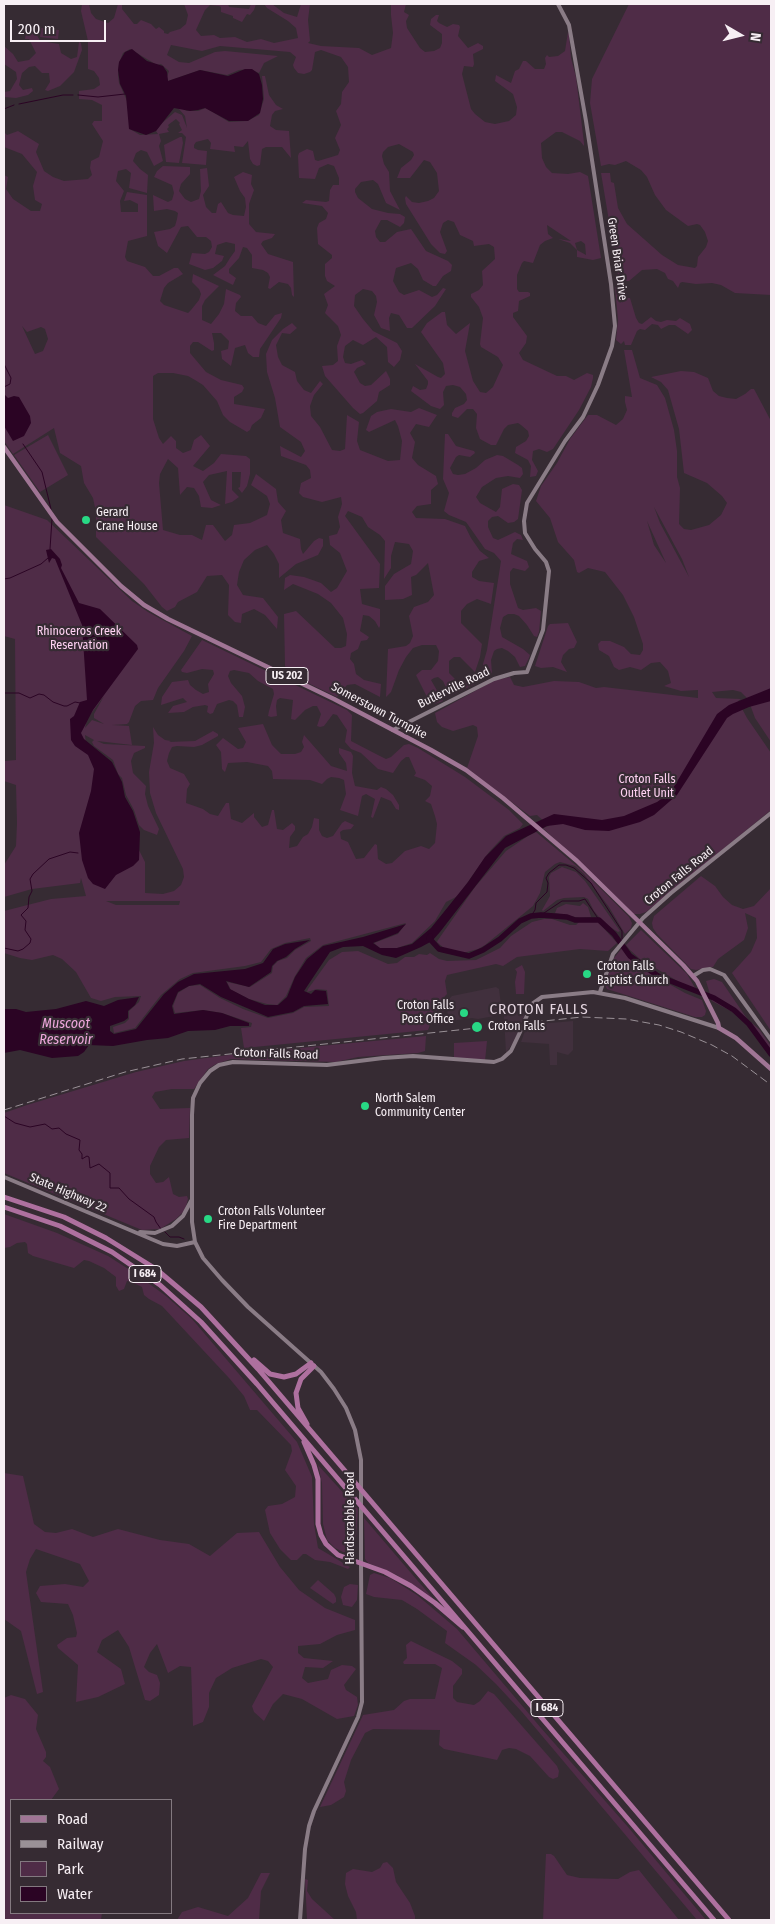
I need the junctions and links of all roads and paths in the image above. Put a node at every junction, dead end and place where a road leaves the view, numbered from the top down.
1 (558, 4) edge
2 (4, 447) edge
3 (527, 672) joint
4 (393, 730) junction
5 (771, 813) edge
6 (640, 922) junction
7 (693, 976) junction
8 (600, 992) junction
9 (525, 1020) dead end
10 (523, 1026) dead end
11 (719, 1028) junction
12 (771, 1040) edge
13 (771, 1069) edge
14 (4, 1177) edge
15 (193, 1191) junction
16 (4, 1197) edge
17 (4, 1206) edge
18 (124, 1227) junction
19 (195, 1242) junction
20 (240, 1348) junction
21 (312, 1365) junction
22 (309, 1429) junction
23 (300, 1435) junction
24 (361, 1564) junction
25 (467, 1630) junction
26 (728, 1919) edge
27 (300, 1920) edge
28 (714, 1920) edge

1 - 3 street, Green Briar Drive
2 - 4 main road, Somerstown Turnpike / US 202
3 - 4 street, Butlerville Road
4 - 6 main road, Somerstown Turnpike / US 202
5 - 6 street, Croton Falls Road
6 - 7 main road, Somerstown Turnpike / US 202
6 - 8 street, Croton Falls Road
7 - 11 main road, Somerstown Turnpike / US 202
7 - 12 street
8 - 9 street
8 - 11 street
10 - 15 street, Croton Falls Road
11 - 13 main road
14 - 18 street, State Highway 22
15 - 18 street
15 - 19 street, Croton Falls Road
16 - 20 highway, I 684
17 - 23 highway, I 684
18 - 19 street
19 - 21 street, Hardscrabble Road
20 - 21 highway
20 - 22 highway, I 684
21 - 22 highway
21 - 24 street, Hardscrabble Road
22 - 26 highway, I 684
23 - 24 highway
23 - 25 highway, I 684
24 - 25 highway
24 - 27 street, Hardscrabble Road
25 - 28 highway, I 684

